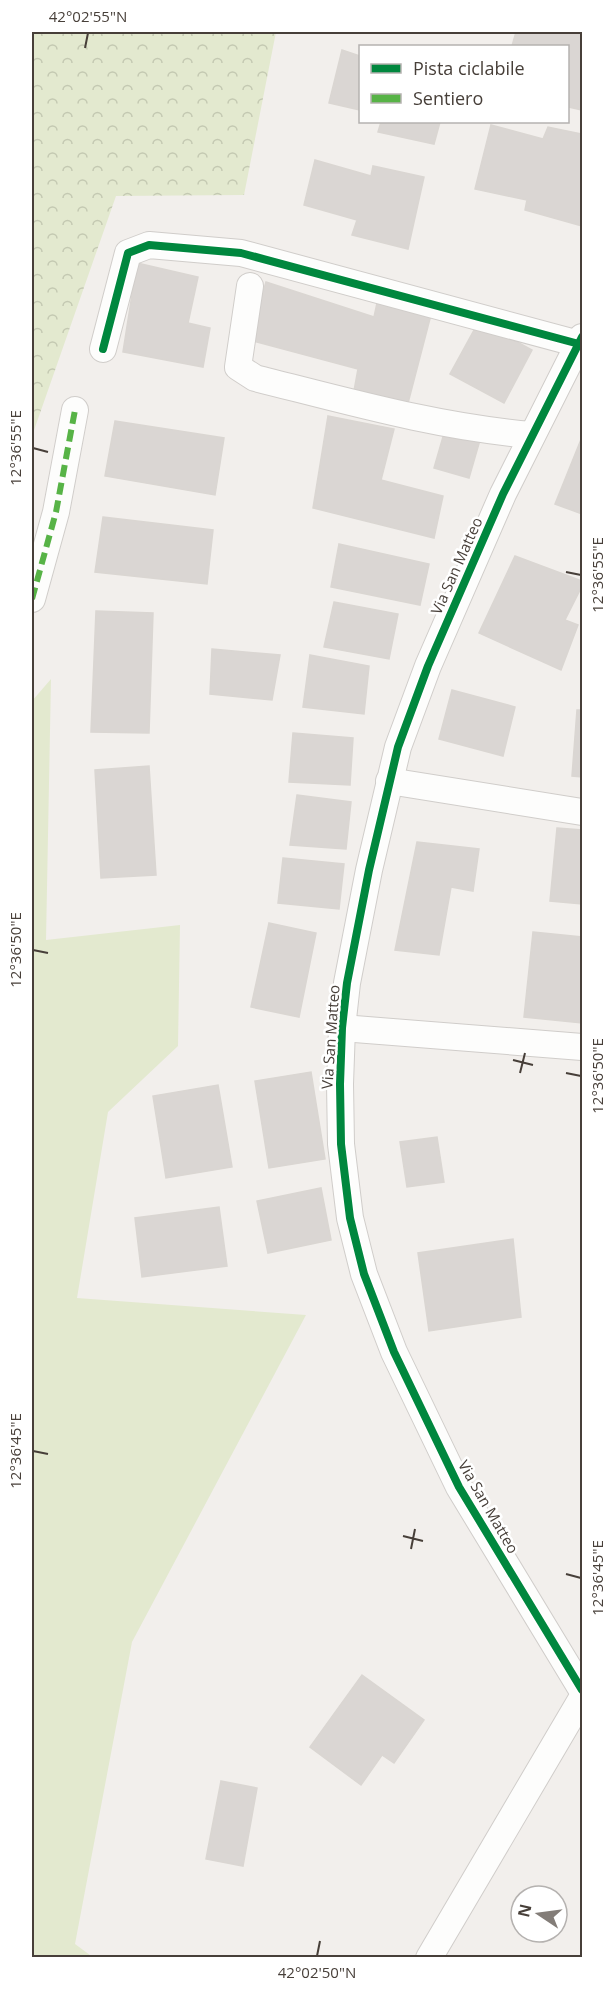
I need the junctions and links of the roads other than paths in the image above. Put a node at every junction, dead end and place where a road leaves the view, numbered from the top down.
1 (250, 286) dead end
2 (581, 341) edge
3 (103, 349) dead end
4 (75, 410) dead end
5 (532, 435) junction
6 (32, 598) edge
7 (389, 781) junction
8 (582, 812) edge
9 (342, 1028) junction
10 (582, 1047) edge
11 (582, 1690) edge
12 (582, 1698) edge
13 (429, 1958) edge

1 - 5 street
2 - 3 street
2 - 5 street, Via San Matteo
4 - 6 street
5 - 7 street, Via San Matteo
7 - 8 street
7 - 9 street, Via San Matteo
9 - 10 street
9 - 11 street, Via San Matteo
12 - 13 street

